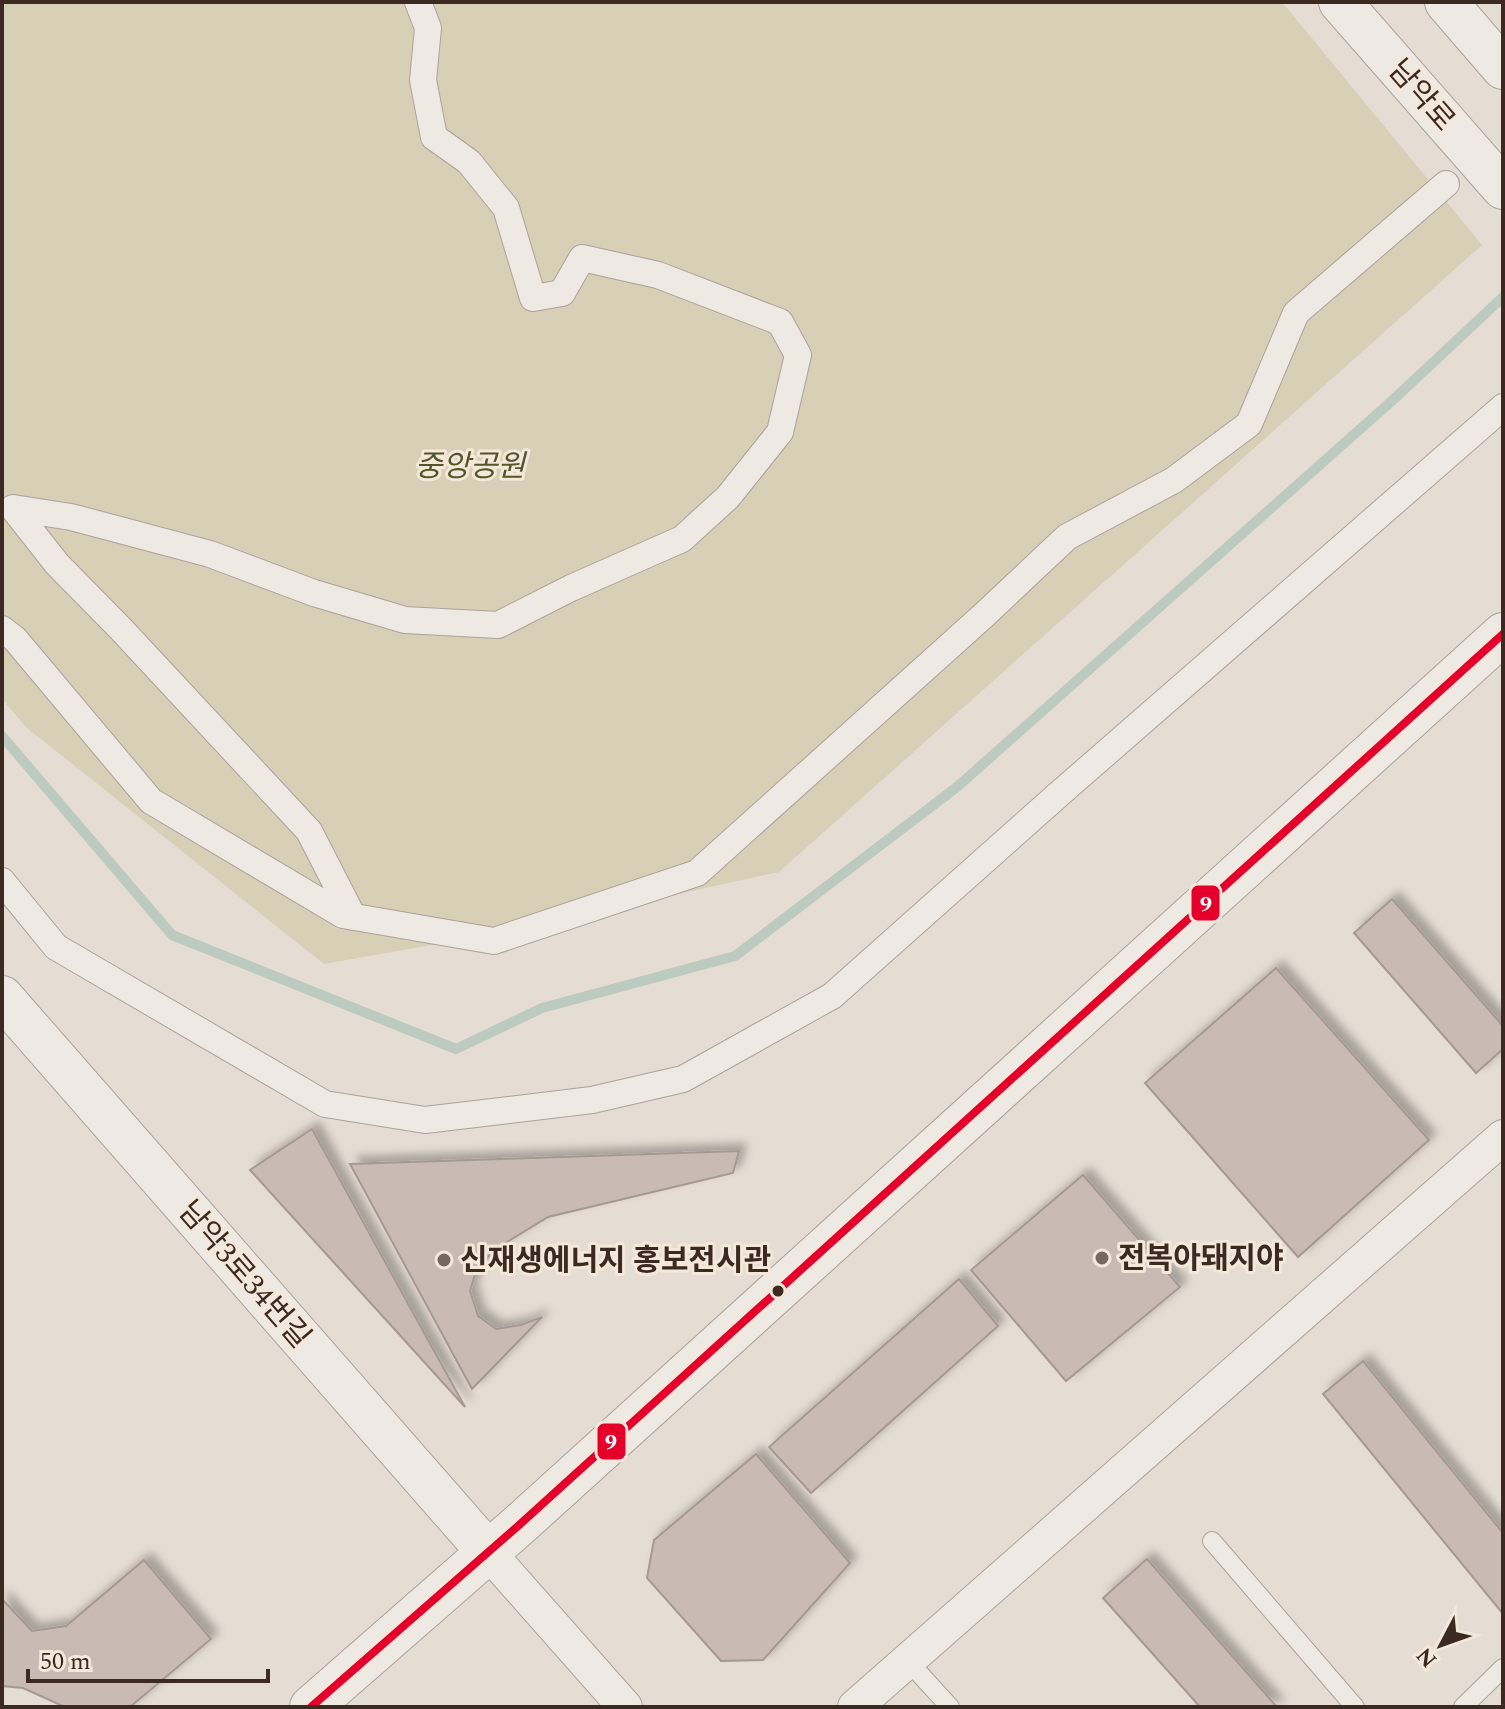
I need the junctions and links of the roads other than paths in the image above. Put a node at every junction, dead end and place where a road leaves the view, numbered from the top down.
1 (418, 2) edge
2 (1340, 2) edge
3 (1446, 2) edge
4 (1503, 68) edge
5 (1446, 184) dead end
6 (1503, 188) edge
7 (1503, 407) edge
8 (2, 629) edge
9 (1503, 634) edge
10 (2, 881) edge
11 (353, 917) junction
12 (2, 997) edge
13 (1503, 1137) edge
14 (1212, 1541) dead end
15 (488, 1552) junction
16 (908, 1661) junction
17 (1503, 1668) edge
18 (311, 1707) edge
19 (625, 1707) edge
20 (855, 1707) edge
21 (950, 1707) edge
22 (1355, 1707) edge
23 (1463, 1707) edge

1 - 11 street
2 - 6 street, 남악로
3 - 4 street
5 - 11 street
7 - 10 street
8 - 11 street
9 - 15 street
12 - 15 street, 남악3로34번길
13 - 16 street
14 - 22 lane
15 - 18 street
15 - 19 street
16 - 20 street
16 - 21 lane
17 - 23 lane

